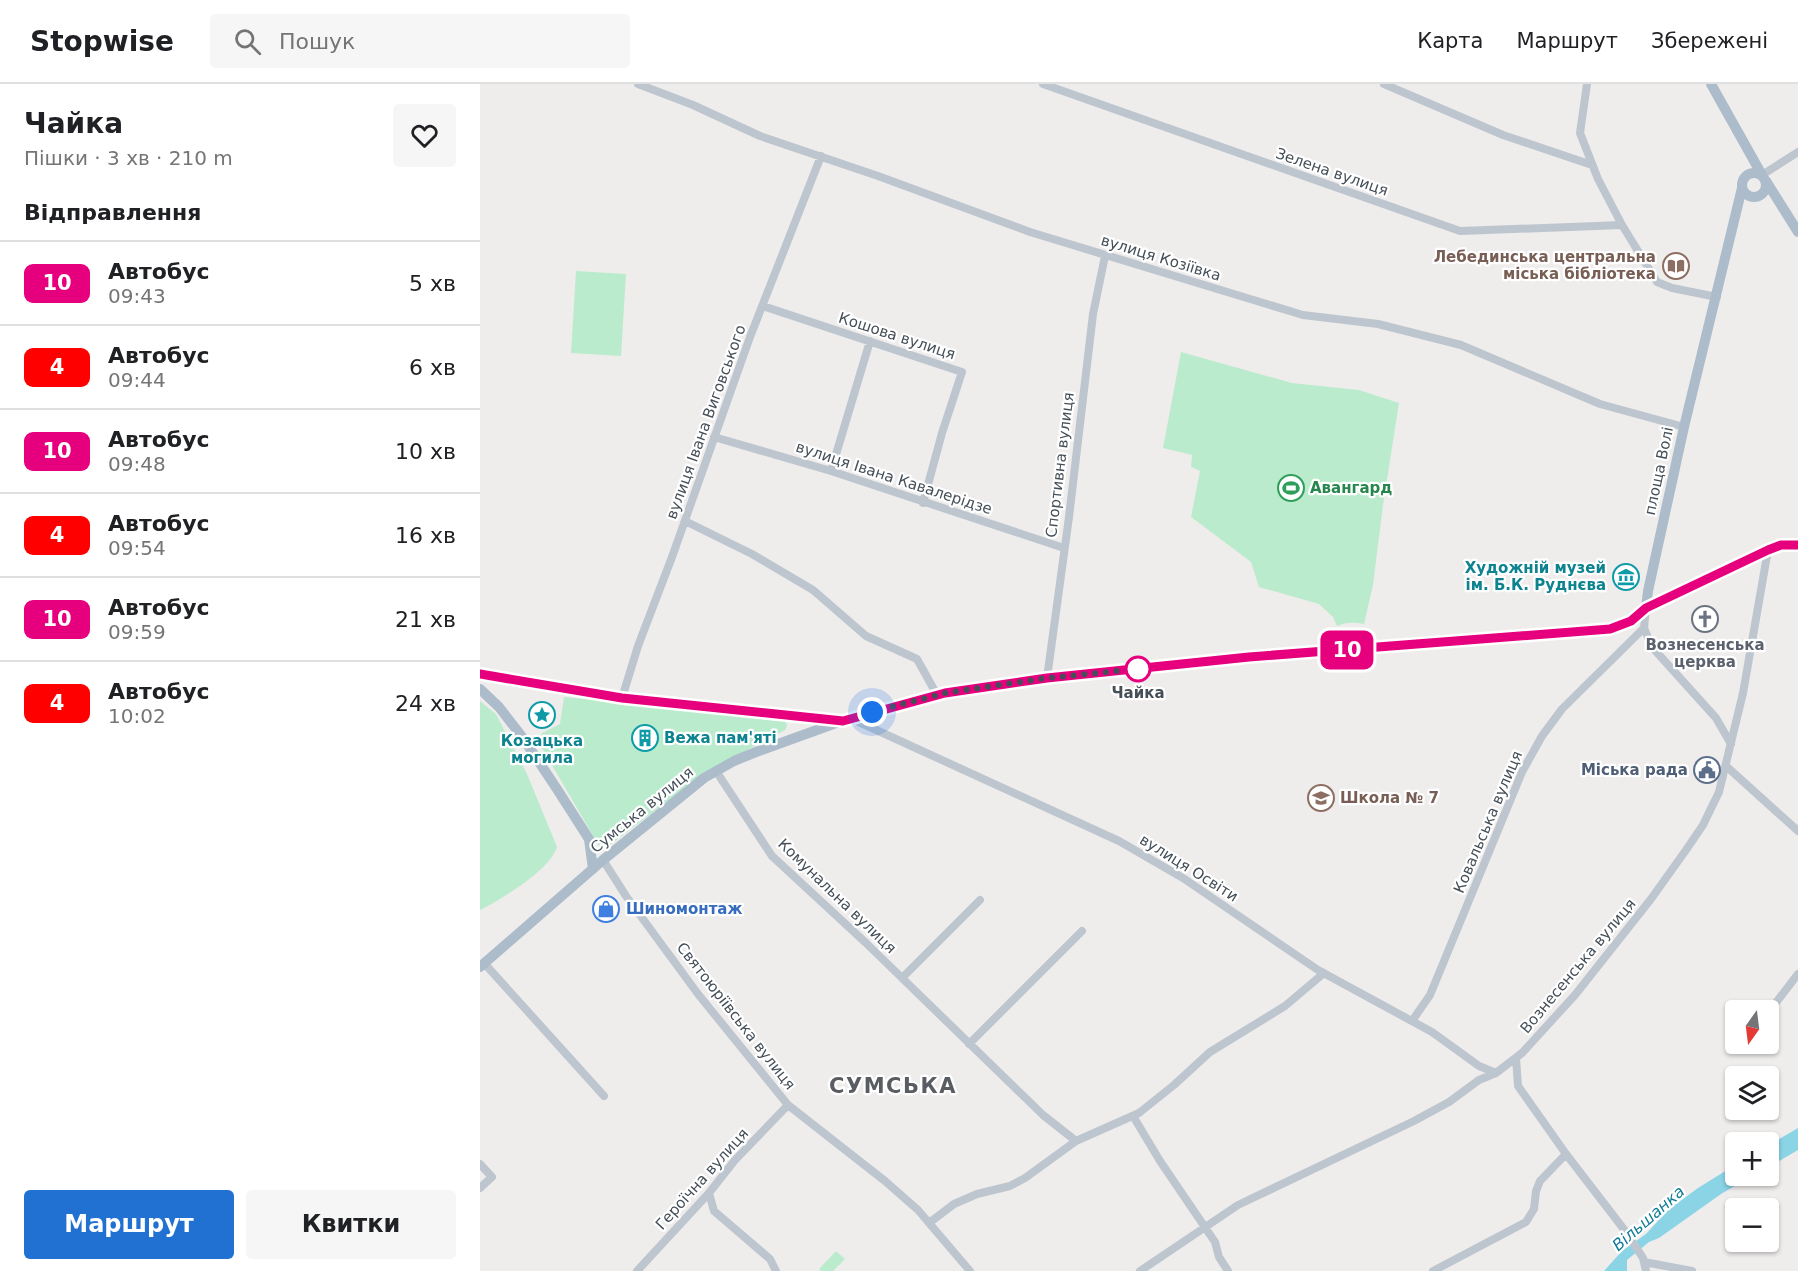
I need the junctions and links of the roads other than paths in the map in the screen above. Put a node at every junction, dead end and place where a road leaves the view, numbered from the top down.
1 (638, 84) edge
2 (1043, 84) edge
3 (1384, 84) edge
4 (1587, 84) edge
5 (1711, 84) edge
6 (1798, 152) edge
7 (1750, 153) junction
8 (821, 156) junction
9 (1592, 165) junction
10 (1764, 178) junction
11 (1743, 183) junction
12 (1756, 196) junction
13 (1779, 201) junction
14 (1737, 209) junction
15 (1622, 225) junction
16 (1798, 232) edge
17 (1105, 256) junction
18 (1717, 297) junction
19 (763, 306) junction
20 (870, 341) junction
21 (1684, 427) junction
22 (714, 437) junction
23 (831, 471) junction
24 (923, 503) junction
25 (685, 521) junction
26 (1798, 545) edge
27 (1064, 548) junction
28 (1768, 550) junction
29 (1646, 608) junction
30 (1644, 628) junction
31 (480, 674) edge
32 (1047, 678) junction
33 (480, 689) edge
34 (937, 695) junction
35 (622, 698) junction
36 (847, 719) junction
37 (1731, 744) junction
38 (1726, 766) junction
39 (716, 771) junction
40 (1798, 831) edge
41 (603, 860) junction
42 (593, 869) junction
43 (980, 900) dead end
44 (1082, 931) dead end
45 (482, 965) edge
46 (1324, 973) junction
47 (1798, 974) edge
48 (902, 978) junction
49 (1778, 1000) edge
50 (1412, 1021) junction
51 (969, 1044) junction
52 (1516, 1058) junction
53 (1496, 1073) junction
54 (604, 1096) dead end
55 (788, 1105) junction
56 (1133, 1116) junction
57 (1076, 1141) junction
58 (1566, 1154) junction
59 (480, 1164) edge
60 (480, 1188) edge
61 (709, 1193) junction
62 (929, 1223) junction
63 (1204, 1226) junction
64 (1644, 1264) edge
65 (637, 1271) edge
66 (776, 1271) edge
67 (970, 1271) edge
68 (1140, 1271) edge
69 (1228, 1271) edge
70 (1433, 1271) edge
71 (1692, 1271) edge

1 - 8 street, вулиця Козіївка
2 - 15 street, Зелена вулиця
3 - 9 street
4 - 9 street
5 - 7 main road
6 - 10 street
7 - 10 main road
7 - 11 main road, площа Волі
8 - 17 street, вулиця Козіївка
8 - 19 street, вулиця Івана Виговського
9 - 15 street
10 - 11 main road
10 - 12 main road
10 - 13 main road
11 - 12 main road
11 - 14 main road, площа Волі
12 - 13 main road
12 - 14 main road
13 - 16 main road
14 - 18 main road, площа Волі
15 - 18 street
17 - 21 street, вулиця Козіївка
17 - 27 street, Спортивна вулиця
18 - 21 main road, площа Волі
19 - 20 street, Кошова вулиця
19 - 22 street, вулиця Івана Виговського
20 - 23 street
20 - 24 street, Кошова вулиця
21 - 29 main road, площа Волі
22 - 23 street, вулиця Івана Кавалерідзе
22 - 25 street, вулиця Івана Виговського
23 - 24 street, вулиця Івана Кавалерідзе
24 - 27 street, вулиця Івана Кавалерідзе
25 - 34 street
25 - 35 street, вулиця Івана Виговського
26 - 28 main road
27 - 32 street, Спортивна вулиця
28 - 29 main road
28 - 37 street, Вознесенська вулиця
29 - 30 street
29 - 32 main road, Сумська вулиця
30 - 37 street
30 - 50 street, Ковальська вулиця
31 - 35 street, Сумська вулиця
32 - 34 main road, Сумська вулиця
33 - 42 main road
34 - 36 main road, Сумська вулиця
35 - 36 street, Сумська вулиця
36 - 39 main road, Сумська вулиця
36 - 46 street, вулиця Освіти
37 - 38 street, Вознесенська вулиця
38 - 40 street
38 - 52 street, Вознесенська вулиця
39 - 41 main road, Сумська вулиця
39 - 48 street, Комунальна вулиця
41 - 42 main road, Сумська вулиця
41 - 55 street, Святоюріївська вулиця
42 - 45 main road, Сумська вулиця
43 - 48 street
44 - 51 street
45 - 54 street, Сумська вулиця
46 - 50 street, вулиця Освіти
46 - 56 street
47 - 49 street
48 - 51 street, Комунальна вулиця
50 - 53 street, вулиця Освіти
51 - 57 street, Комунальна вулиця
52 - 53 street, Вознесенська вулиця
52 - 58 street
53 - 63 street, Вознесенська вулиця
55 - 61 street, Героїчна вулиця
55 - 62 street, Святоюріївська вулиця
56 - 57 street
56 - 63 street
57 - 62 street
58 - 64 street
58 - 70 street
59 - 60 street
61 - 65 street, Героїчна вулиця
61 - 66 street
62 - 67 street, Святоюріївська вулиця
63 - 68 street, Вознесенська вулиця
63 - 69 street
64 - 71 street

